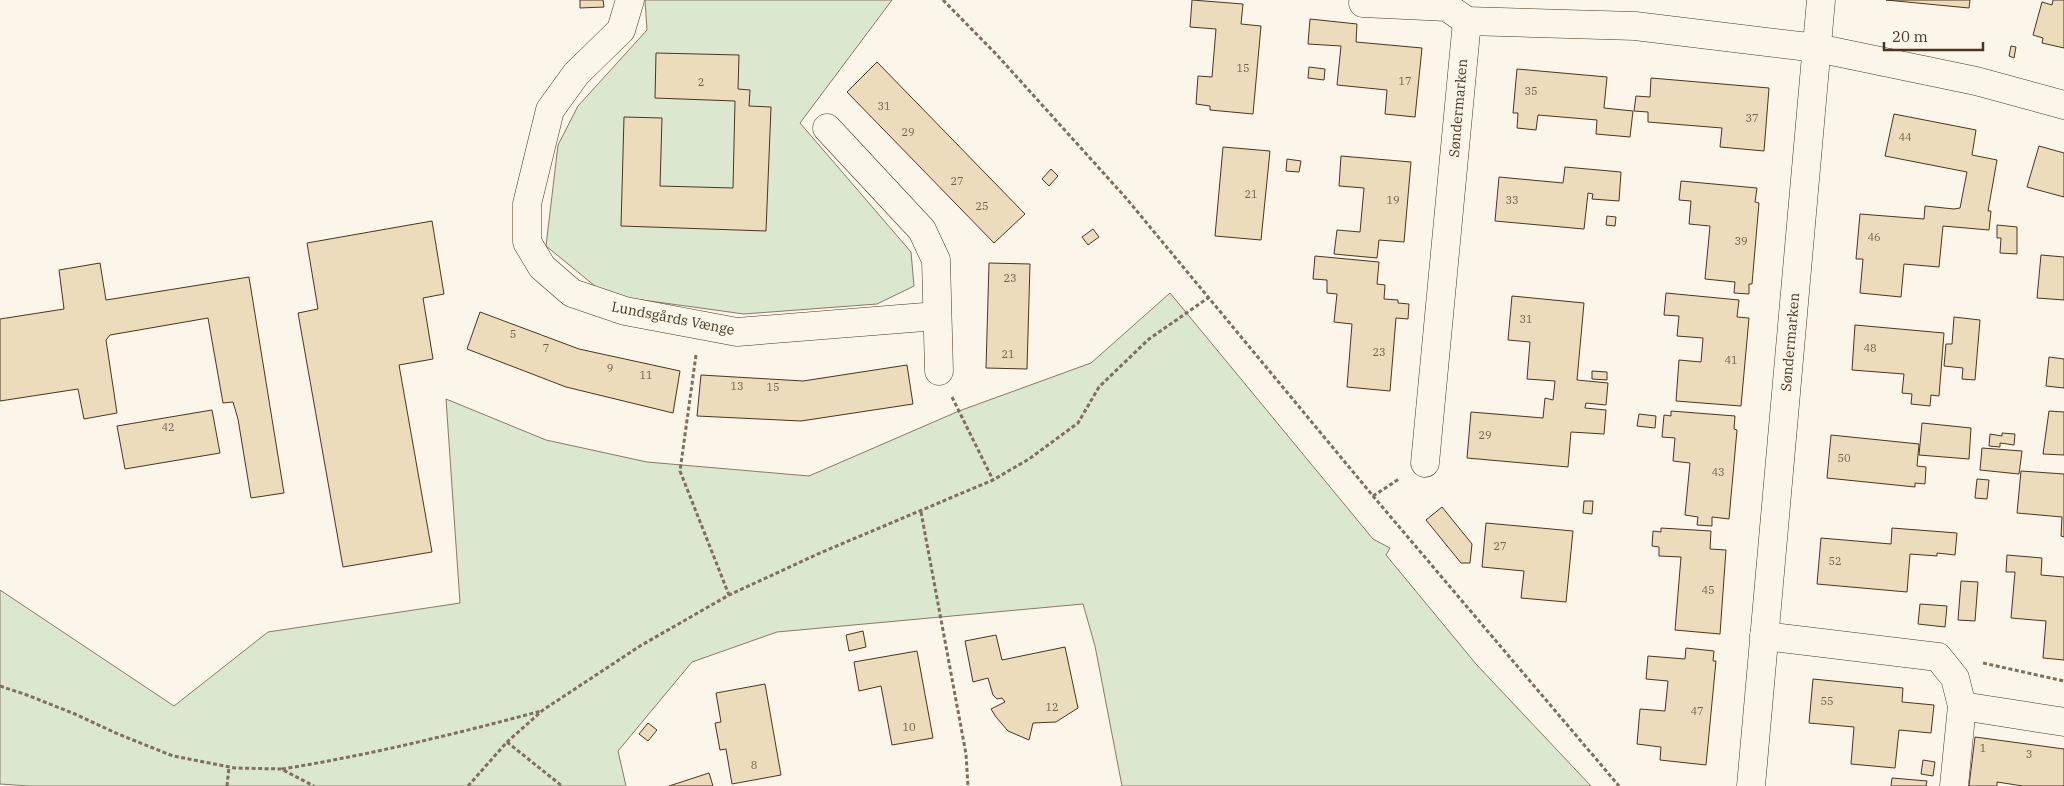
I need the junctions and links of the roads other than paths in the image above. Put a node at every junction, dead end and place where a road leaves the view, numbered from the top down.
1 (630, 0) edge
2 (1822, 0) edge
3 (1363, 3) dead end
4 (1467, 21) junction
5 (1817, 48) junction
6 (2064, 105) edge
7 (827, 128) dead end
8 (937, 316) junction
9 (939, 372) road end
10 (1425, 463) dead end
11 (1764, 636) junction
12 (1962, 706) junction
13 (2064, 722) edge
14 (1750, 786) edge
15 (1954, 786) edge

1 - 8 street, Lundsgårds Vænge
2 - 5 street, Søndermarken
3 - 4 street
4 - 5 street
4 - 10 street, Søndermarken
5 - 6 street
5 - 11 street, Søndermarken
7 - 8 street
8 - 9 street
11 - 12 street
11 - 14 street, Søndermarken
12 - 13 street
12 - 15 street

